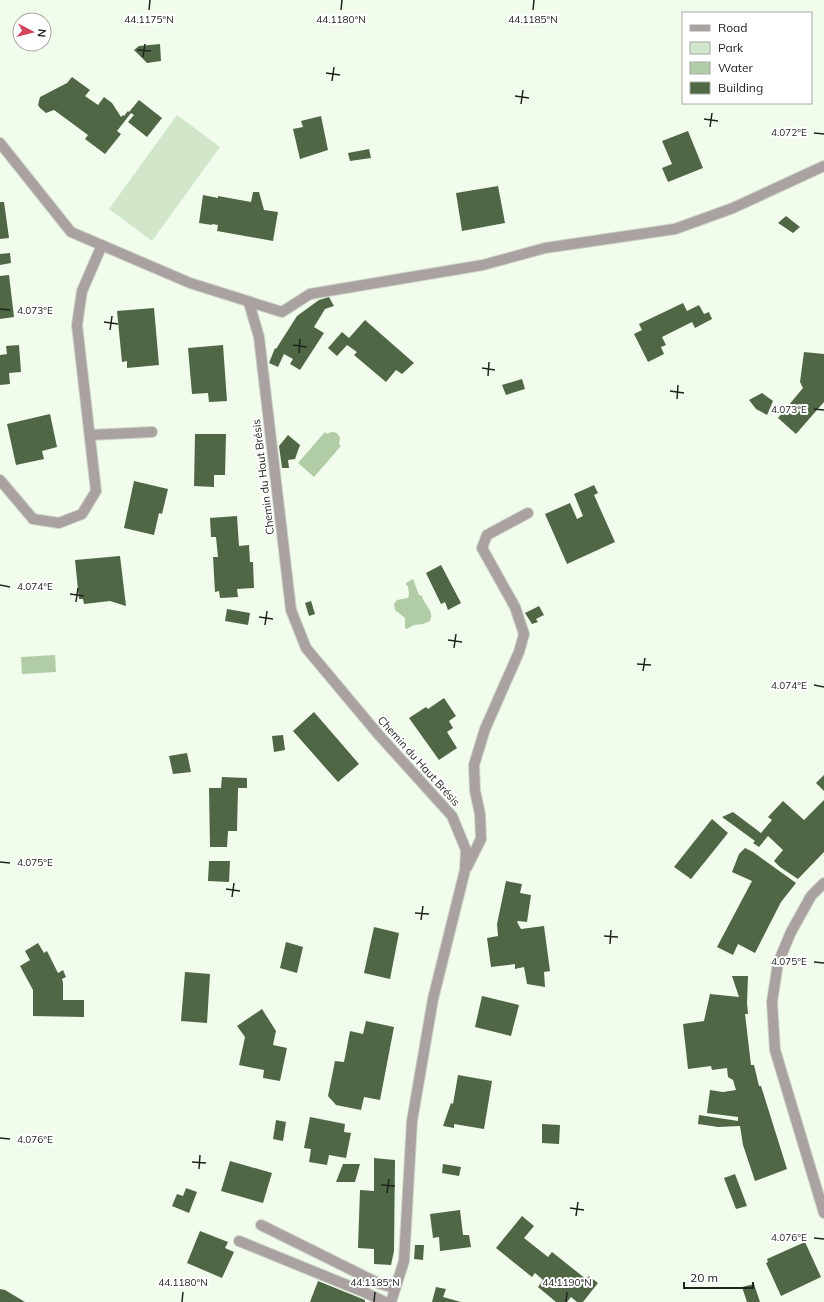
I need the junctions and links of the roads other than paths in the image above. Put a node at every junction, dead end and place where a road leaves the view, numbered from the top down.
1 (0, 143) edge
2 (824, 166) edge
3 (102, 245) junction
4 (248, 303) junction
5 (152, 432) dead end
6 (90, 435) junction
7 (0, 480) edge
8 (528, 513) dead end
9 (465, 870) junction
10 (824, 883) edge
11 (824, 1213) edge
12 (261, 1225) dead end
13 (239, 1241) dead end
14 (395, 1288) junction
15 (385, 1302) edge
16 (391, 1302) edge

1 - 3 street
2 - 4 street
3 - 4 street
3 - 6 street
4 - 9 street, Chemin du Haut Brésis
5 - 6 street
6 - 7 street
8 - 9 street
9 - 14 street, Chemin du Haut Brésis
10 - 11 street
12 - 14 street
13 - 15 street
14 - 16 street, Chemin du Haut Brésis

